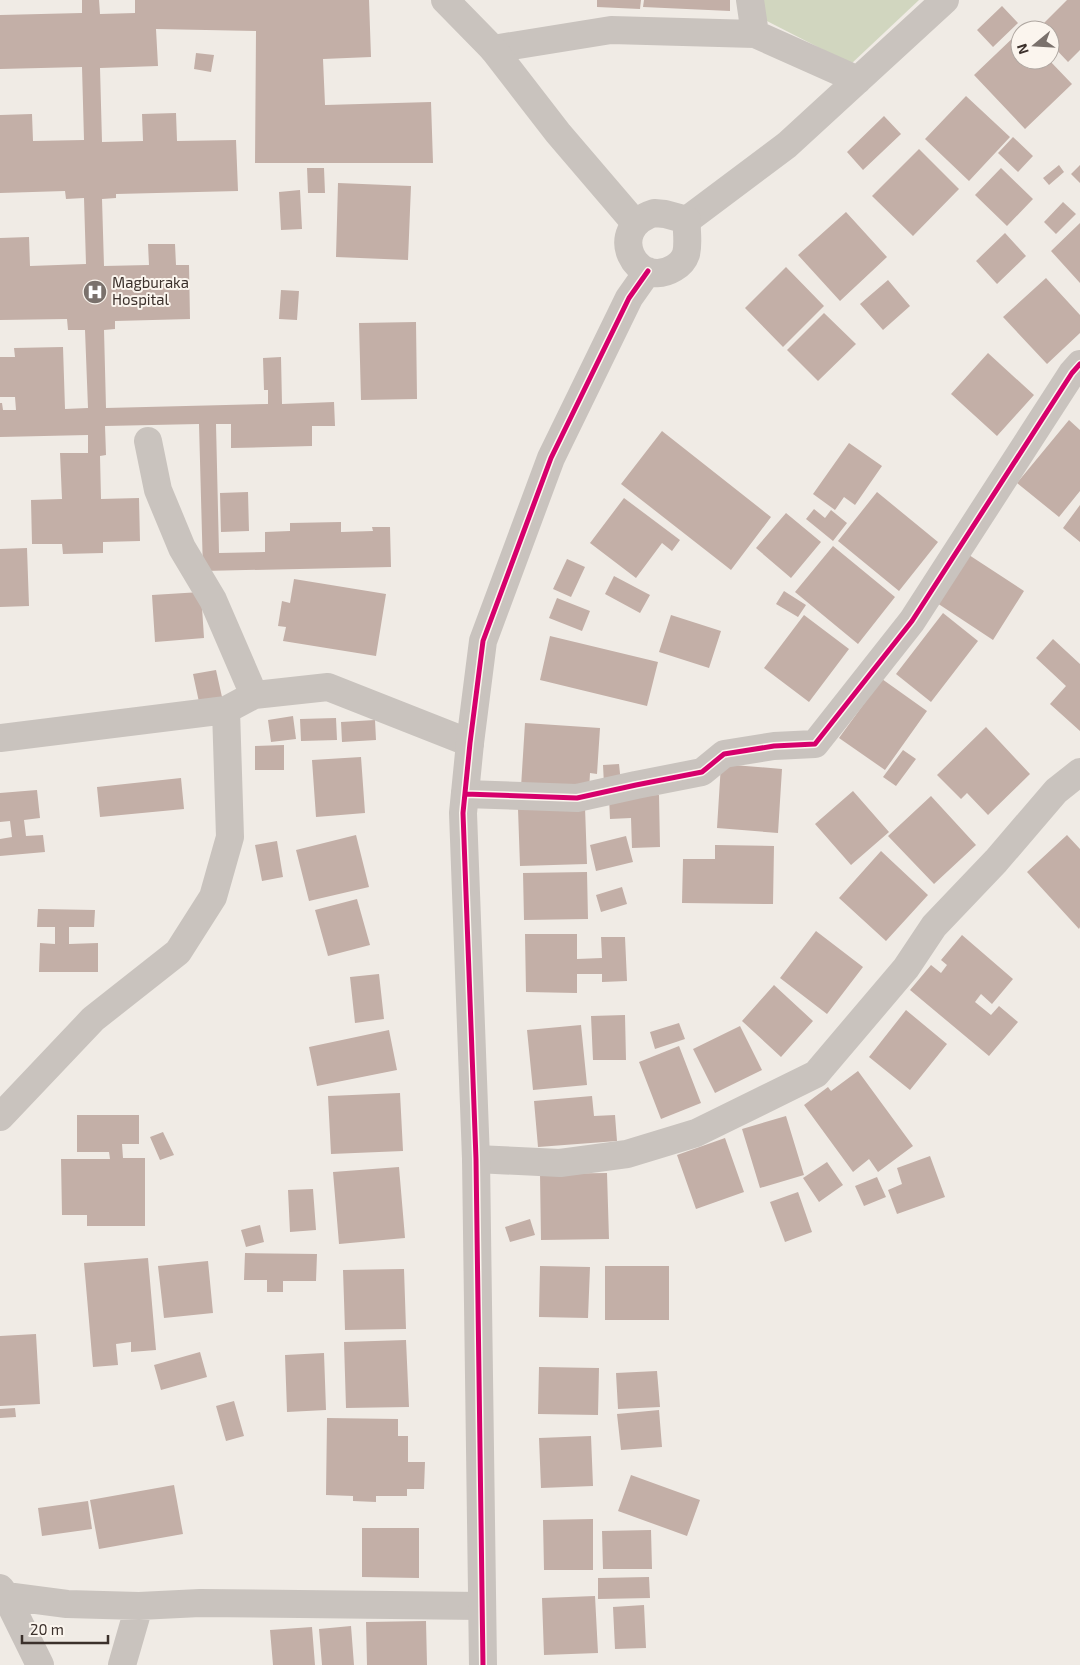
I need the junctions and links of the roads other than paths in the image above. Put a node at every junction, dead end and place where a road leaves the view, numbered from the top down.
1 (445, 0) edge
2 (750, 0) edge
3 (945, 0) edge
4 (755, 34) junction
5 (493, 49) junction
6 (858, 80) junction
7 (687, 220) junction
8 (635, 223) junction
9 (648, 271) junction
10 (1080, 364) edge
11 (148, 441) dead end
12 (254, 695) junction
13 (226, 710) junction
14 (0, 738) edge
15 (470, 743) junction
16 (1080, 772) edge
17 (465, 794) junction
18 (0, 1117) edge
19 (476, 1159) junction
20 (3, 1592) edge
21 (139, 1606) junction
22 (482, 1606) junction
23 (40, 1665) edge
24 (122, 1665) edge
25 (483, 1665) edge

1 - 5 street
2 - 4 street
3 - 6 street
4 - 5 street
4 - 6 street
5 - 8 street
6 - 7 street
7 - 8 street
7 - 9 street
8 - 9 street
9 - 15 street
10 - 17 street
11 - 12 street
12 - 13 street
12 - 15 street
13 - 14 street
13 - 18 street
15 - 17 street
16 - 19 street
17 - 19 street
19 - 22 street
20 - 21 street
20 - 23 street
21 - 22 street
21 - 24 street
22 - 25 street

